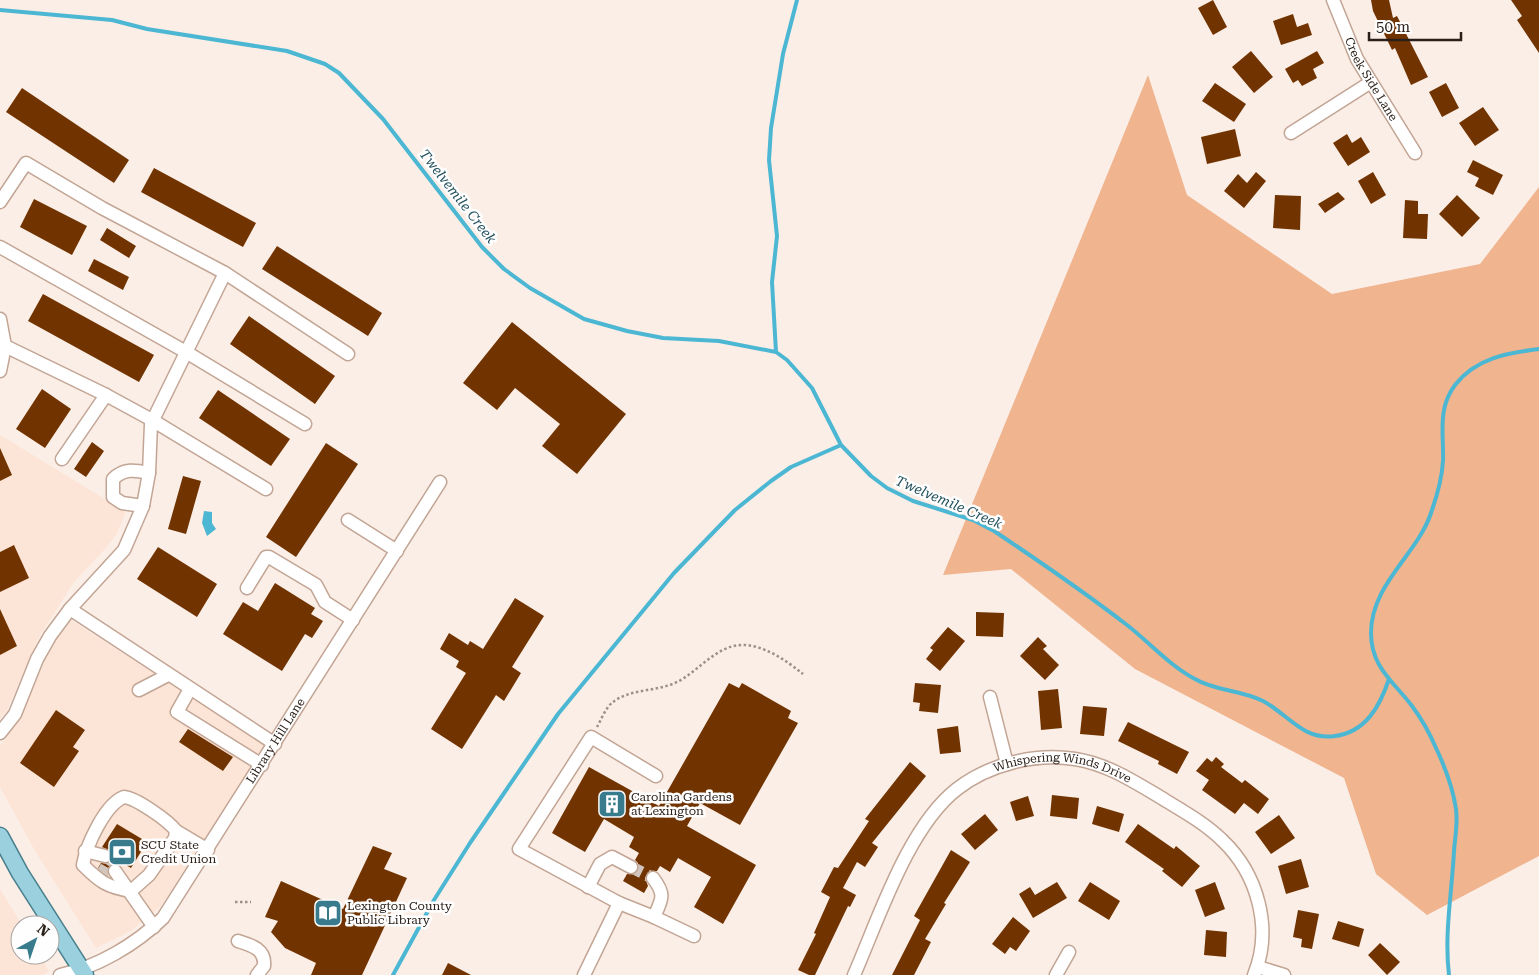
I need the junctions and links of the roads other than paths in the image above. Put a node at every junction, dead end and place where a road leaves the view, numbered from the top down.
1 (1333, 0) edge
2 (1371, 82) junction
3 (1291, 133) dead end
4 (1414, 153) dead end
5 (0, 202) edge
6 (0, 246) edge
7 (225, 273) junction
8 (0, 320) edge
9 (5, 346) junction
10 (186, 352) junction
11 (348, 354) dead end
12 (0, 371) edge
13 (106, 395) junction
14 (152, 420) junction
15 (305, 424) dead end
16 (62, 459) dead end
17 (149, 473) junction
18 (440, 482) dead end
19 (266, 489) dead end
20 (143, 506) junction
21 (348, 520) dead end
22 (397, 550) junction
23 (247, 588) dead end
24 (70, 609) junction
25 (353, 620) junction
26 (168, 675) junction
27 (190, 689) junction
28 (139, 690) dead end
29 (990, 697) dead end
30 (0, 733) edge
31 (275, 744) junction
32 (1008, 764) junction
33 (262, 765) junction
34 (656, 776) dead end
35 (176, 831) junction
36 (0, 836) edge
37 (208, 850) junction
38 (86, 851) junction
39 (101, 862) tunnel mouth
40 (631, 867) tunnel mouth
41 (115, 871) tunnel mouth
42 (653, 878) tunnel mouth
43 (588, 887) junction
44 (131, 891) junction
45 (619, 903) junction
46 (654, 917) junction
47 (154, 927) junction
48 (694, 936) dead end
49 (238, 941) dead end
50 (1069, 952) dead end
51 (1256, 971) edge
52 (82, 974) edge
53 (60, 975) edge
54 (257, 975) edge
55 (584, 975) edge
56 (854, 975) edge
57 (1056, 975) edge
58 (1284, 975) edge

1 - 2 street, Creek Side Lane
2 - 3 street
2 - 4 street, Creek Side Lane
5 - 7 street
6 - 10 street
7 - 10 street
7 - 11 street
8 - 9 street
9 - 12 street
9 - 13 street
10 - 14 street
10 - 15 street
13 - 14 street
13 - 16 street
14 - 17 street
14 - 19 street
17 - 20 street
17 - 20 street
18 - 22 street, Library Hill Lane
20 - 24 street
21 - 22 street
22 - 25 street, Library Hill Lane
23 - 25 street
24 - 26 street
24 - 30 street
25 - 31 street, Library Hill Lane
26 - 27 street
26 - 28 street
27 - 31 street
27 - 33 street
29 - 32 street
31 - 33 street, Library Hill Lane
32 - 51 street, Whispering Winds Drive
32 - 56 street, Whispering Winds Drive
33 - 37 street, Library Hill Lane
34 - 43 street
35 - 37 street
35 - 38 street
35 - 44 street
36 - 52 main road
37 - 47 street, Library Hill Lane
38 - 39 street
38 - 44 street
40 - 43 street
41 - 44 street
42 - 46 street
43 - 45 street
44 - 47 street
45 - 46 street
45 - 55 street
46 - 48 street
47 - 52 street, Library Hill Lane
49 - 54 street
50 - 57 street
51 - 58 street
52 - 53 street, Library Hill Lane

